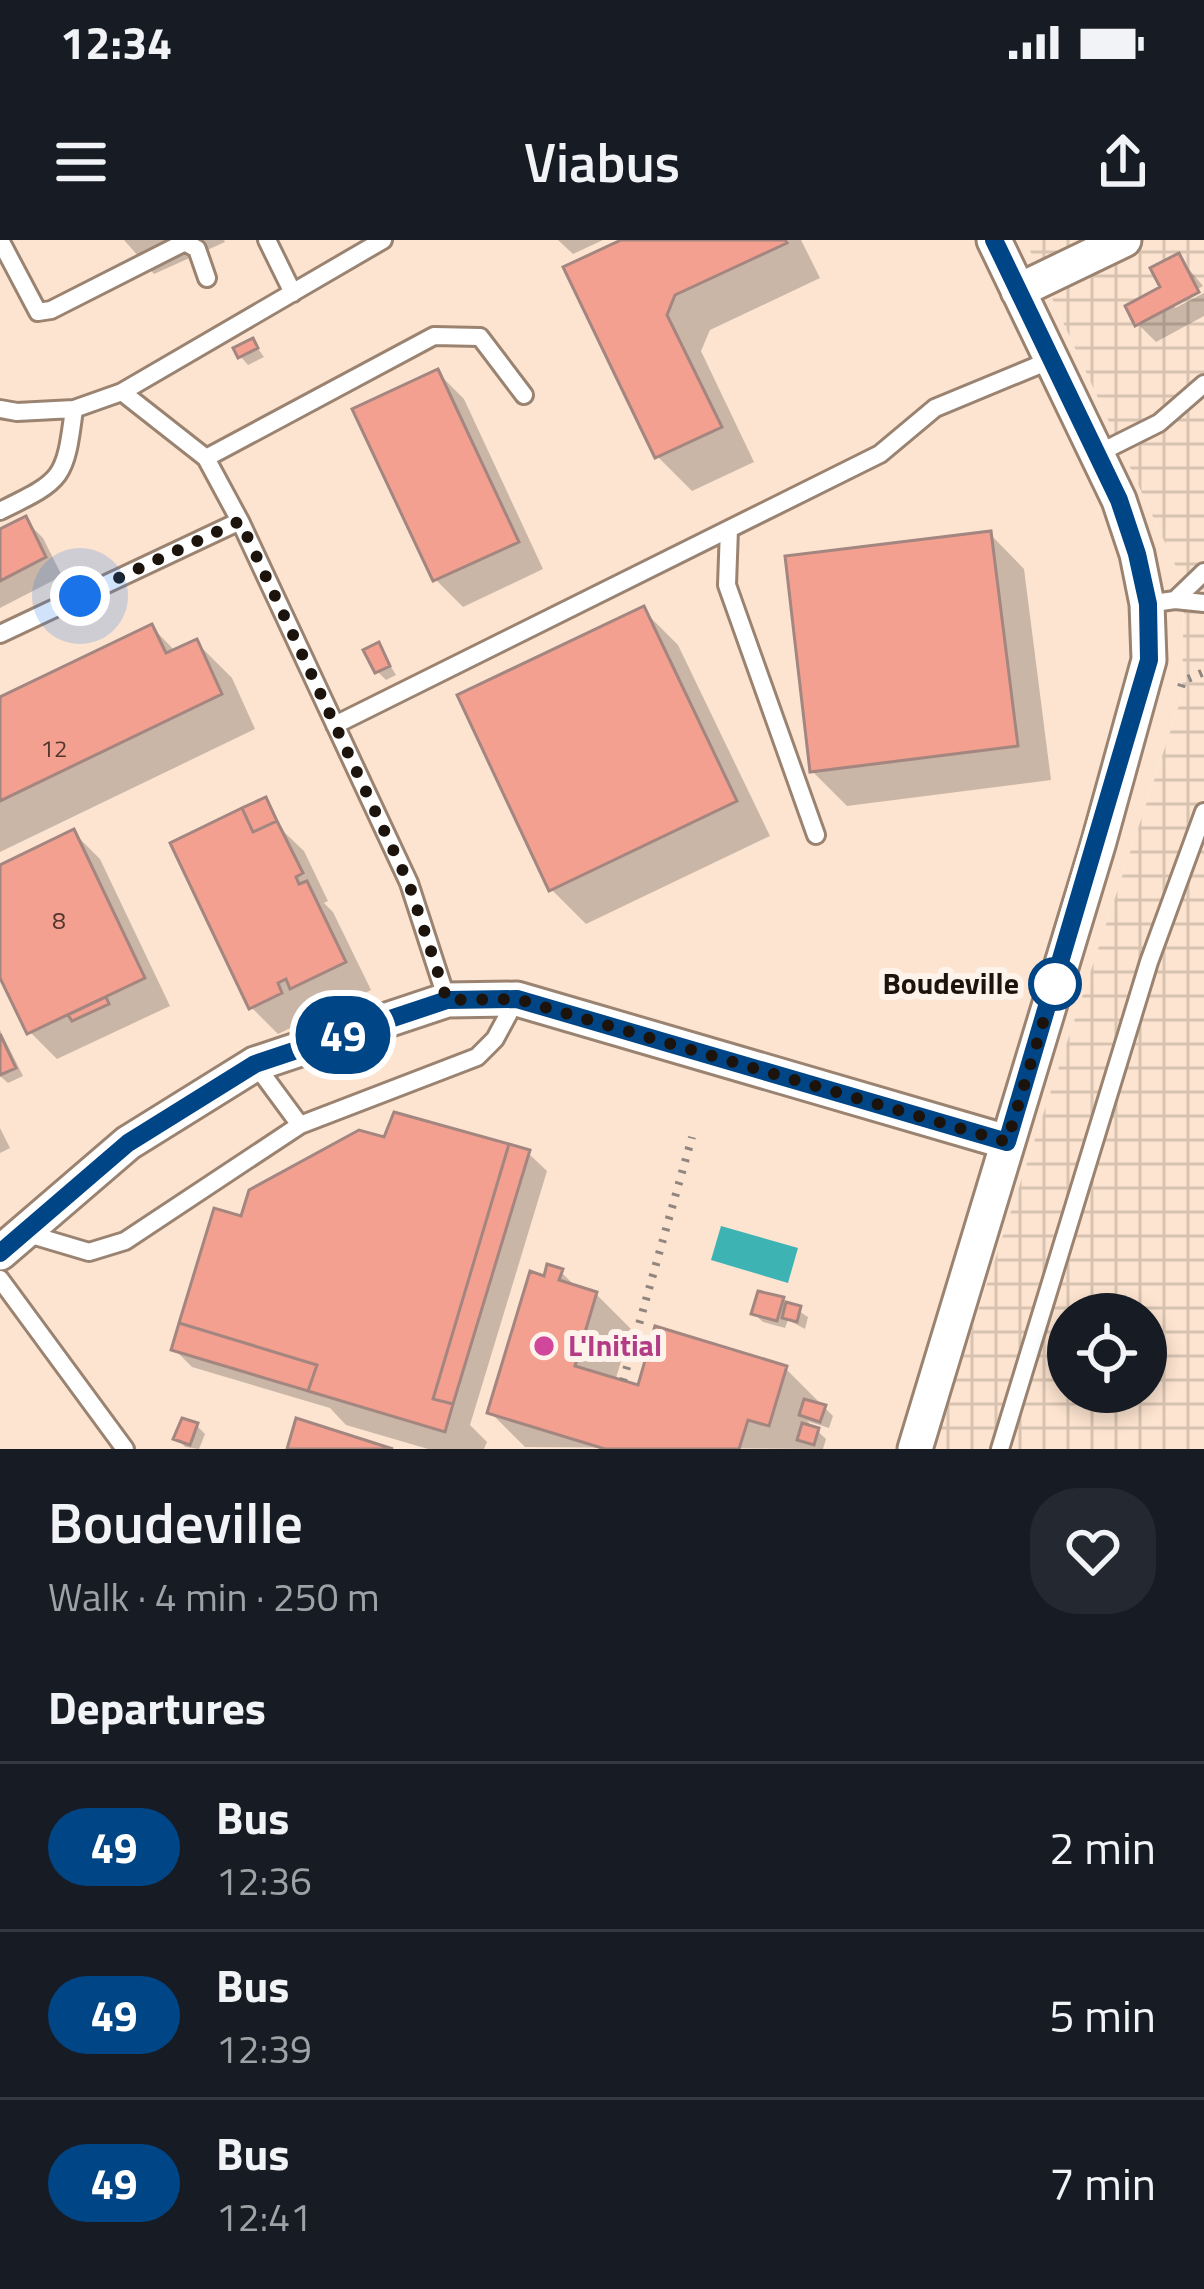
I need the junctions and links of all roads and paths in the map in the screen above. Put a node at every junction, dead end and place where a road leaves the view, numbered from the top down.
1 (0, 240) edge
2 (267, 240) edge
3 (382, 240) edge
4 (994, 240) edge
5 (1124, 240) edge
6 (206, 278) dead end
7 (1018, 291) junction
8 (292, 293) junction
9 (1051, 360) junction
10 (1204, 384) edge
11 (122, 392) junction
12 (524, 395) dead end
13 (0, 409) edge
14 (74, 410) junction
15 (1096, 454) junction
16 (206, 458) junction
17 (0, 511) edge
18 (240, 521) junction
19 (729, 529) junction
20 (1204, 572) edge
21 (1161, 602) junction
22 (1204, 603) edge
23 (0, 634) edge
24 (335, 725) junction
25 (1204, 812) edge
26 (817, 835) dead end
27 (517, 999) junction
28 (447, 1000) junction
29 (255, 1064) junction
30 (300, 1125) junction
31 (692, 1137) dead end
32 (1007, 1142) junction
33 (12, 1243) edge
34 (0, 1279) edge
35 (622, 1381) dead end
36 (125, 1449) edge
37 (915, 1449) edge
38 (1000, 1449) edge

1 - 6 lane
2 - 8 lane
3 - 8 lane
4 - 7 street
5 - 7 street
7 - 9 street
8 - 11 lane
9 - 15 street
9 - 19 lane
10 - 15 lane
11 - 14 lane
11 - 16 lane
12 - 16 lane
13 - 14 lane
14 - 17 lane
15 - 21 street
16 - 18 lane
18 - 23 lane
18 - 24 lane
19 - 24 lane
19 - 26 lane
20 - 21 lane
21 - 22 lane
21 - 32 street
24 - 28 lane
25 - 38 lane
27 - 28 street
27 - 30 lane
27 - 32 street
28 - 29 street
29 - 30 lane
29 - 33 street
30 - 33 lane
31 - 35 path
32 - 37 street
34 - 36 lane

